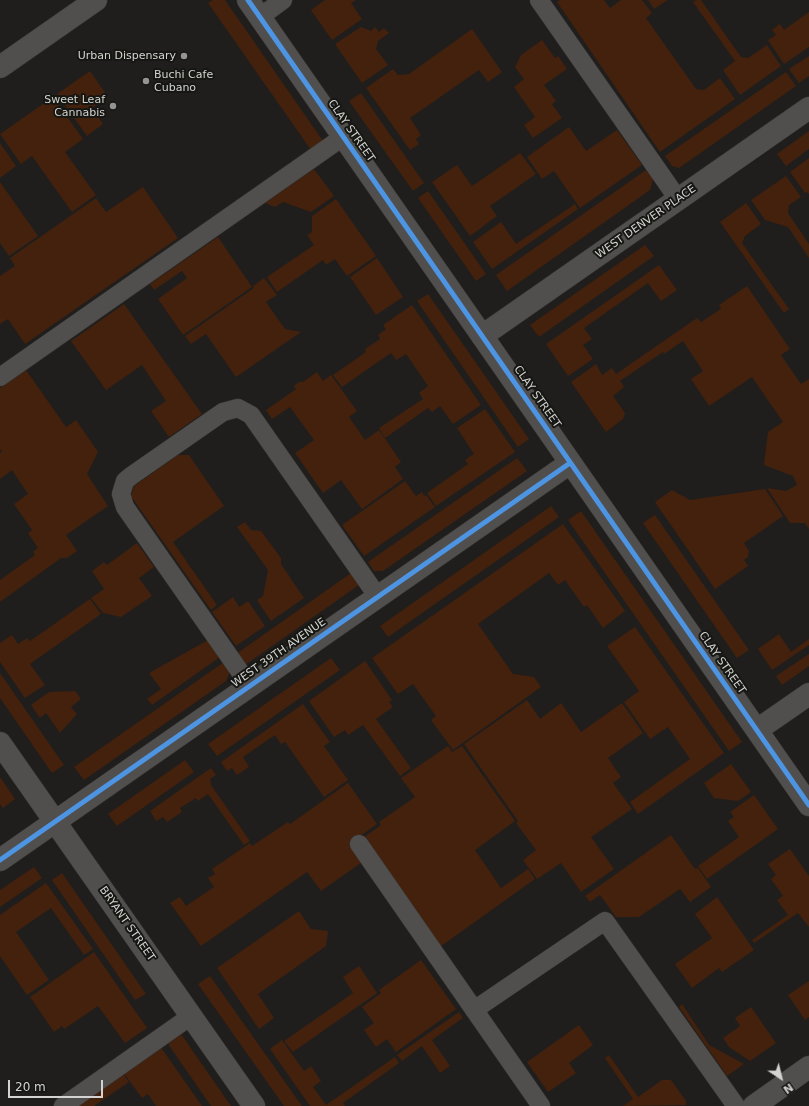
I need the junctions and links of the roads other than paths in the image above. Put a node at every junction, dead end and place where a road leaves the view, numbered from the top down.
1 (283, 0) edge
2 (539, 0) edge
3 (93, 1) edge
4 (254, 8) edge
5 (0, 67) edge
6 (809, 108) edge
7 (343, 137) junction
8 (678, 199) junction
9 (482, 336) junction
10 (0, 377) edge
11 (570, 463) junction
12 (378, 597) junction
13 (250, 686) junction
14 (809, 694) edge
15 (757, 730) junction
16 (0, 743) edge
17 (809, 805) edge
18 (55, 822) junction
19 (359, 844) dead end
20 (0, 860) edge
21 (474, 1010) junction
22 (191, 1016) junction
23 (809, 1067) edge
24 (63, 1106) edge
25 (254, 1106) edge
26 (541, 1106) edge
27 (736, 1106) edge
28 (754, 1106) edge

1 - 4 lane
2 - 8 lane
3 - 5 street
4 - 7 street, CLAY STREET
6 - 8 street, WEST DENVER PLACE
7 - 9 street, CLAY STREET
7 - 10 lane
8 - 9 street, WEST DENVER PLACE
9 - 11 street, CLAY STREET
11 - 12 street, WEST 39TH AVENUE
11 - 15 street, CLAY STREET
12 - 13 street, WEST 39TH AVENUE
12 - 13 lane
13 - 18 street, WEST 39TH AVENUE
14 - 15 street
15 - 17 street, CLAY STREET
16 - 18 street, BRYANT STREET
18 - 20 street, WEST 39TH AVENUE
18 - 22 street, BRYANT STREET
19 - 21 lane
21 - 26 lane
21 - 27 lane
22 - 24 lane
22 - 25 street, BRYANT STREET
23 - 28 street

